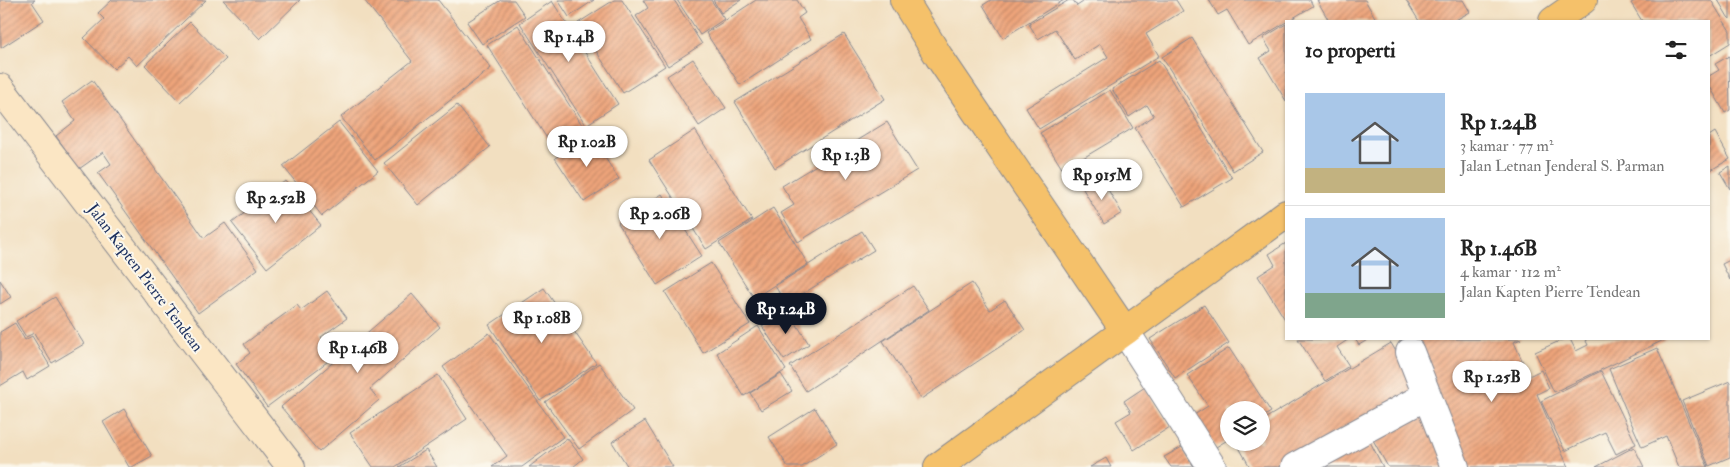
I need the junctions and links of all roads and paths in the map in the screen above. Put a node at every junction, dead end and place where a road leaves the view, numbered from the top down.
1 (904, 0) edge
2 (1583, 0) edge
3 (1554, 20) edge
4 (0, 88) edge
5 (1285, 215) edge
6 (1125, 331) junction
7 (1410, 352) dead end
8 (1426, 396) junction
9 (290, 467) edge
10 (938, 467) edge
11 (1212, 467) edge
12 (1295, 467) edge
13 (1455, 467) edge

1 - 6 main road
2 - 3 main road
4 - 9 main road, Jalan Kapten Pierre Tendean
5 - 6 main road
6 - 10 main road
6 - 11 street
7 - 8 street
8 - 12 street
8 - 13 street

